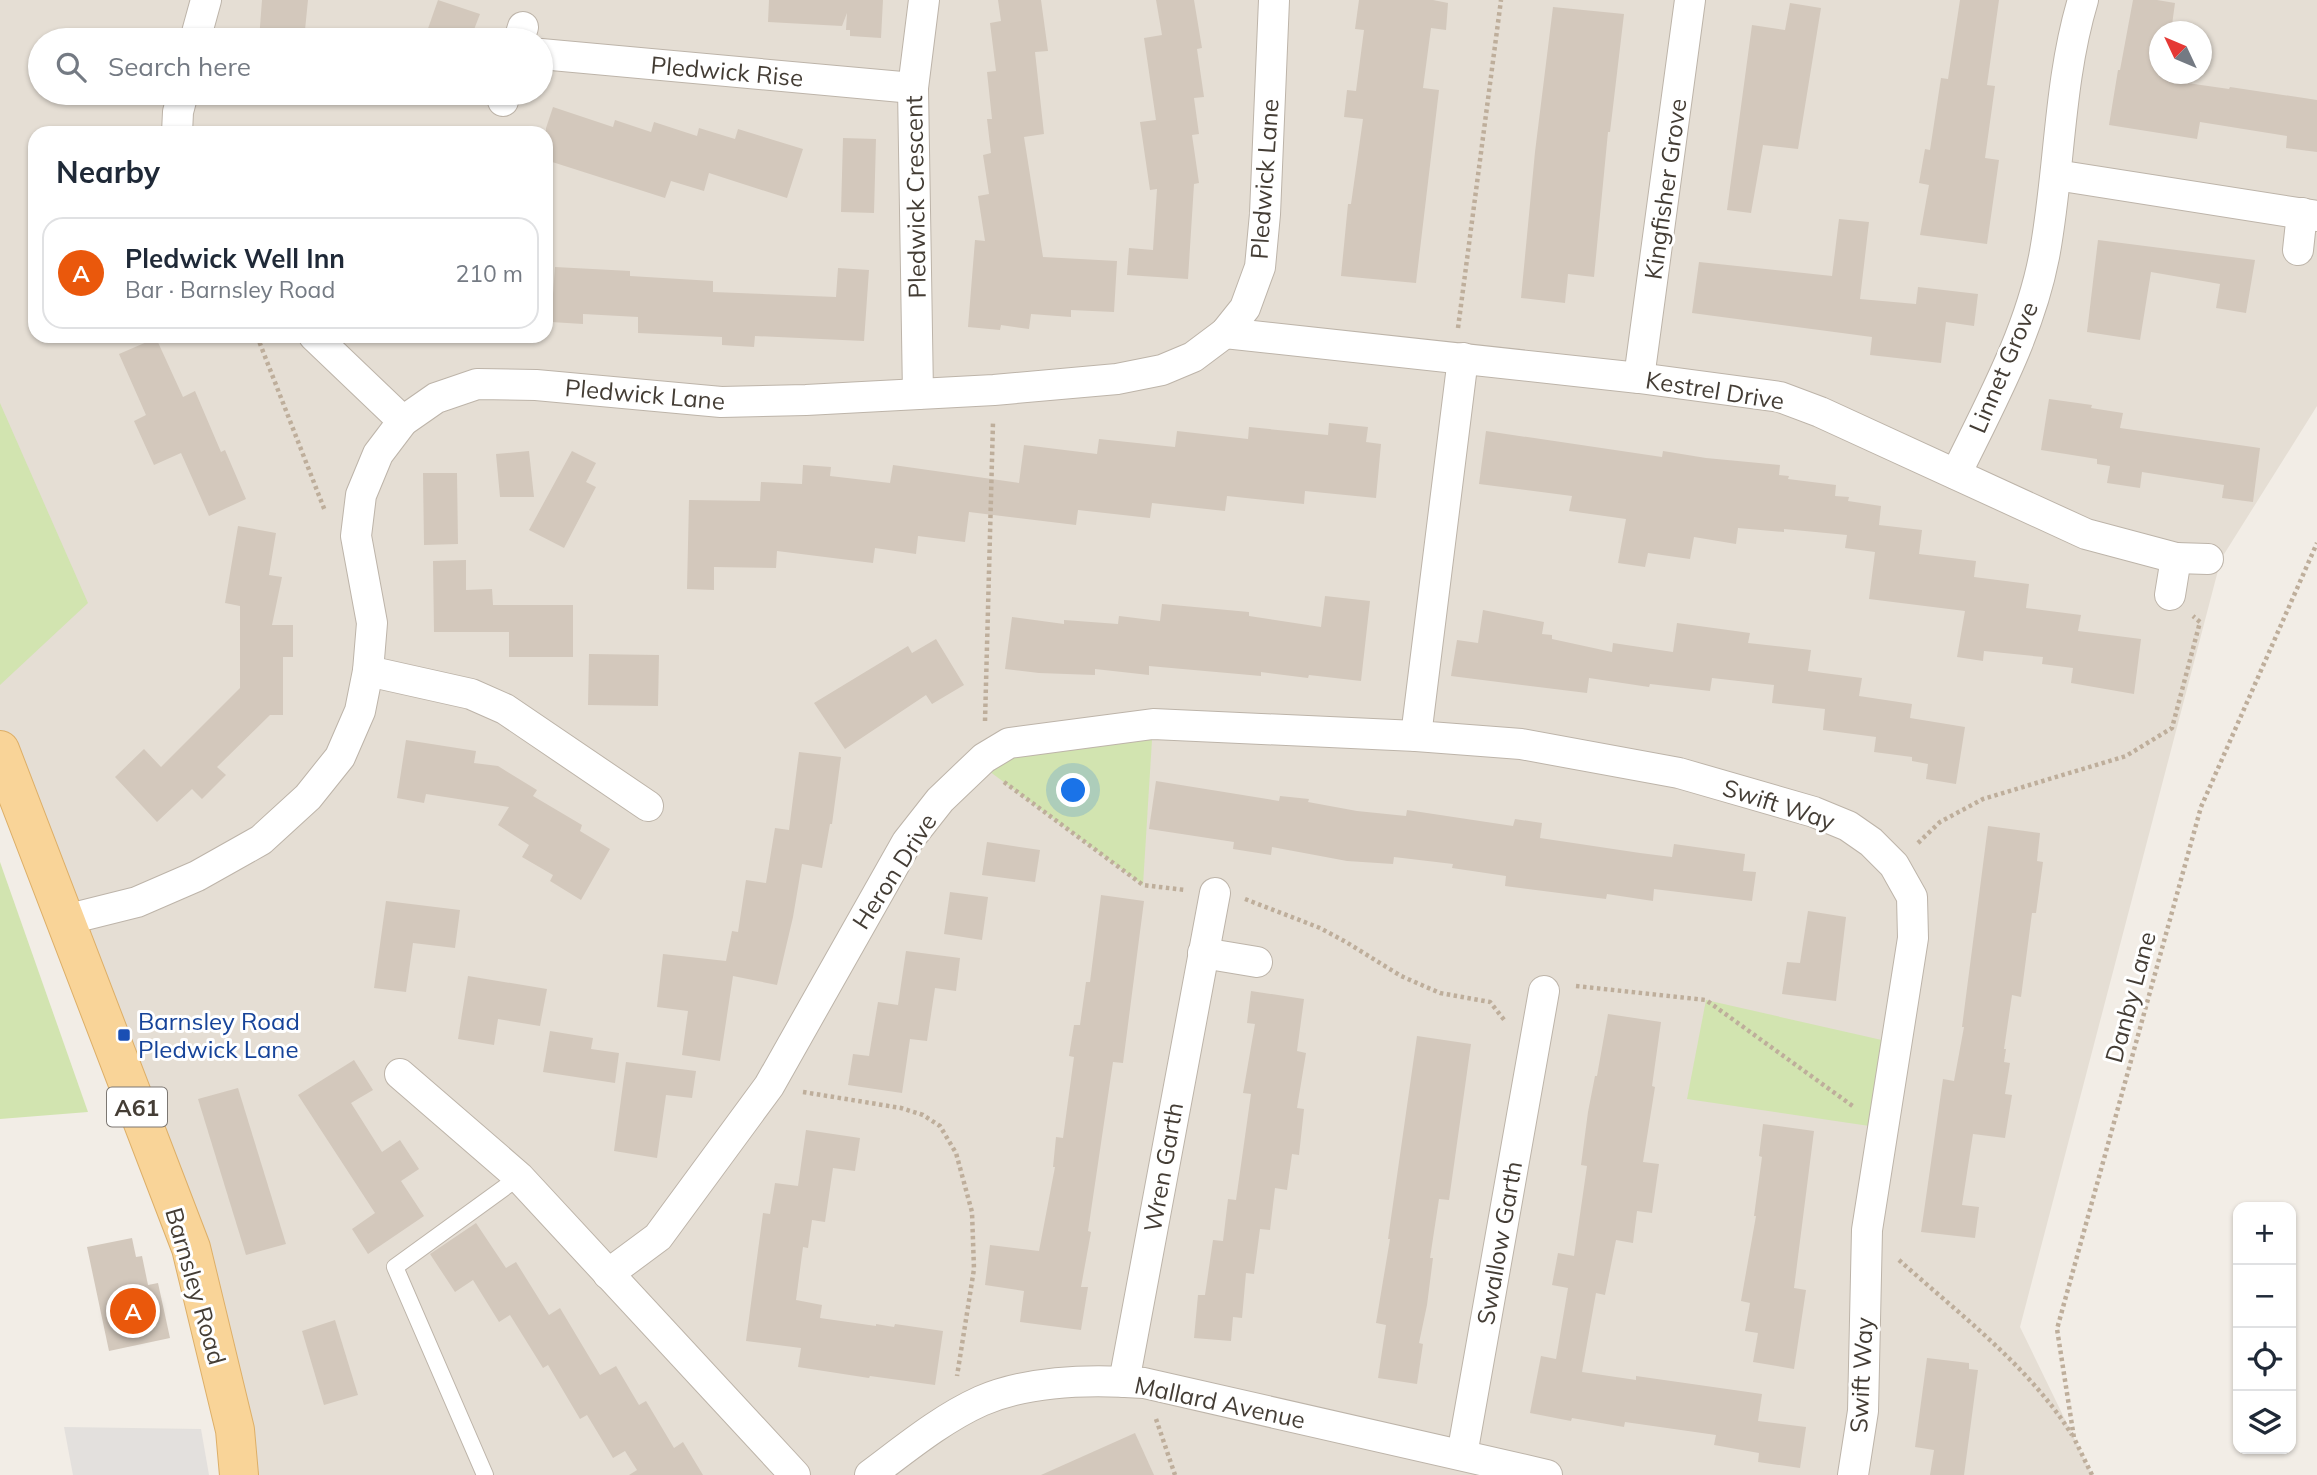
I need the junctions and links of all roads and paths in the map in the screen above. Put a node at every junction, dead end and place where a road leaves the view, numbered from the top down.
1 (206, 0) edge
2 (924, 0) edge
3 (1274, 0) edge
4 (1501, 0) edge
5 (1690, 0) edge
6 (2083, 0) edge
7 (198, 28) edge
8 (553, 55) edge
9 (913, 88) junction
10 (180, 105) edge
11 (177, 126) edge
12 (2056, 176) junction
13 (2310, 214) edge
14 (2298, 250) dead end
15 (1225, 333) junction
16 (260, 343) edge
17 (321, 343) edge
18 (1459, 357) junction
19 (1639, 378) junction
20 (994, 390) junction
21 (918, 394) junction
22 (403, 421) junction
23 (1956, 474) junction
24 (356, 536) junction
25 (2317, 543) edge
26 (2176, 558) junction
27 (2208, 559) dead end
28 (2170, 595) joint
29 (368, 671) junction
30 (1416, 736) junction
31 (0, 750) edge
32 (984, 758) junction
33 (648, 806) dead end
34 (1894, 865) junction
35 (1215, 893) dead end
36 (65, 920) junction
37 (1203, 953) junction
38 (1257, 962) dead end
39 (1544, 991) joint
40 (400, 1074) dead end
41 (769, 1086) junction
42 (1883, 1128) junction
43 (519, 1177) junction
44 (1867, 1230) junction
45 (608, 1274) junction
46 (1134, 1382) junction
47 (950, 1418) junction
48 (2074, 1438) junction
49 (1462, 1455) junction
50 (239, 1475) edge
51 (485, 1475) edge
52 (795, 1475) edge
53 (870, 1475) edge
54 (1175, 1475) edge
55 (1547, 1475) edge
56 (1853, 1475) edge
57 (2092, 1475) edge

1 - 7 street
2 - 9 street, Pledwick Crescent
3 - 15 street, Pledwick Lane
4 - 18 path
5 - 19 street, Kingfisher Grove
6 - 12 street, Linnet Grove
8 - 9 street, Pledwick Rise
9 - 21 street, Pledwick Crescent
10 - 11 street
12 - 13 street
12 - 23 street, Linnet Grove
13 - 14 street
15 - 18 street, Kestrel Drive
15 - 20 street, Pledwick Lane
16 - 24 path
17 - 22 street
18 - 19 street, Kestrel Drive
18 - 30 street
19 - 23 street, Kestrel Drive
20 - 21 street, Pledwick Lane
20 - 32 path
21 - 22 street, Pledwick Lane
22 - 24 street, Pledwick Lane
23 - 26 street, Kestrel Drive
24 - 29 street, Pledwick Lane
25 - 48 path, Danby Lane
26 - 27 street, Kestrel Drive
26 - 28 street
28 - 34 path
29 - 33 street
29 - 36 street, Pledwick Lane
30 - 32 street, Heron Drive
30 - 34 street, Swift Way
31 - 36 main road, Barnsley Road / A61
32 - 41 street, Heron Drive
34 - 42 street, Swift Way
35 - 37 street, Wren Garth
36 - 50 main road, Barnsley Road / A61
37 - 38 street
37 - 46 street, Wren Garth
39 - 42 path
39 - 49 street, Swallow Garth
40 - 43 street
41 - 45 street, Heron Drive
41 - 47 path
42 - 44 street, Swift Way
43 - 45 street
43 - 51 lane
44 - 48 path
44 - 56 street, Swift Way
45 - 52 street
46 - 47 street, Mallard Avenue
46 - 49 street, Mallard Avenue
46 - 54 path
47 - 53 street, Mallard Avenue
48 - 57 path, Danby Lane
49 - 55 street, Mallard Avenue

